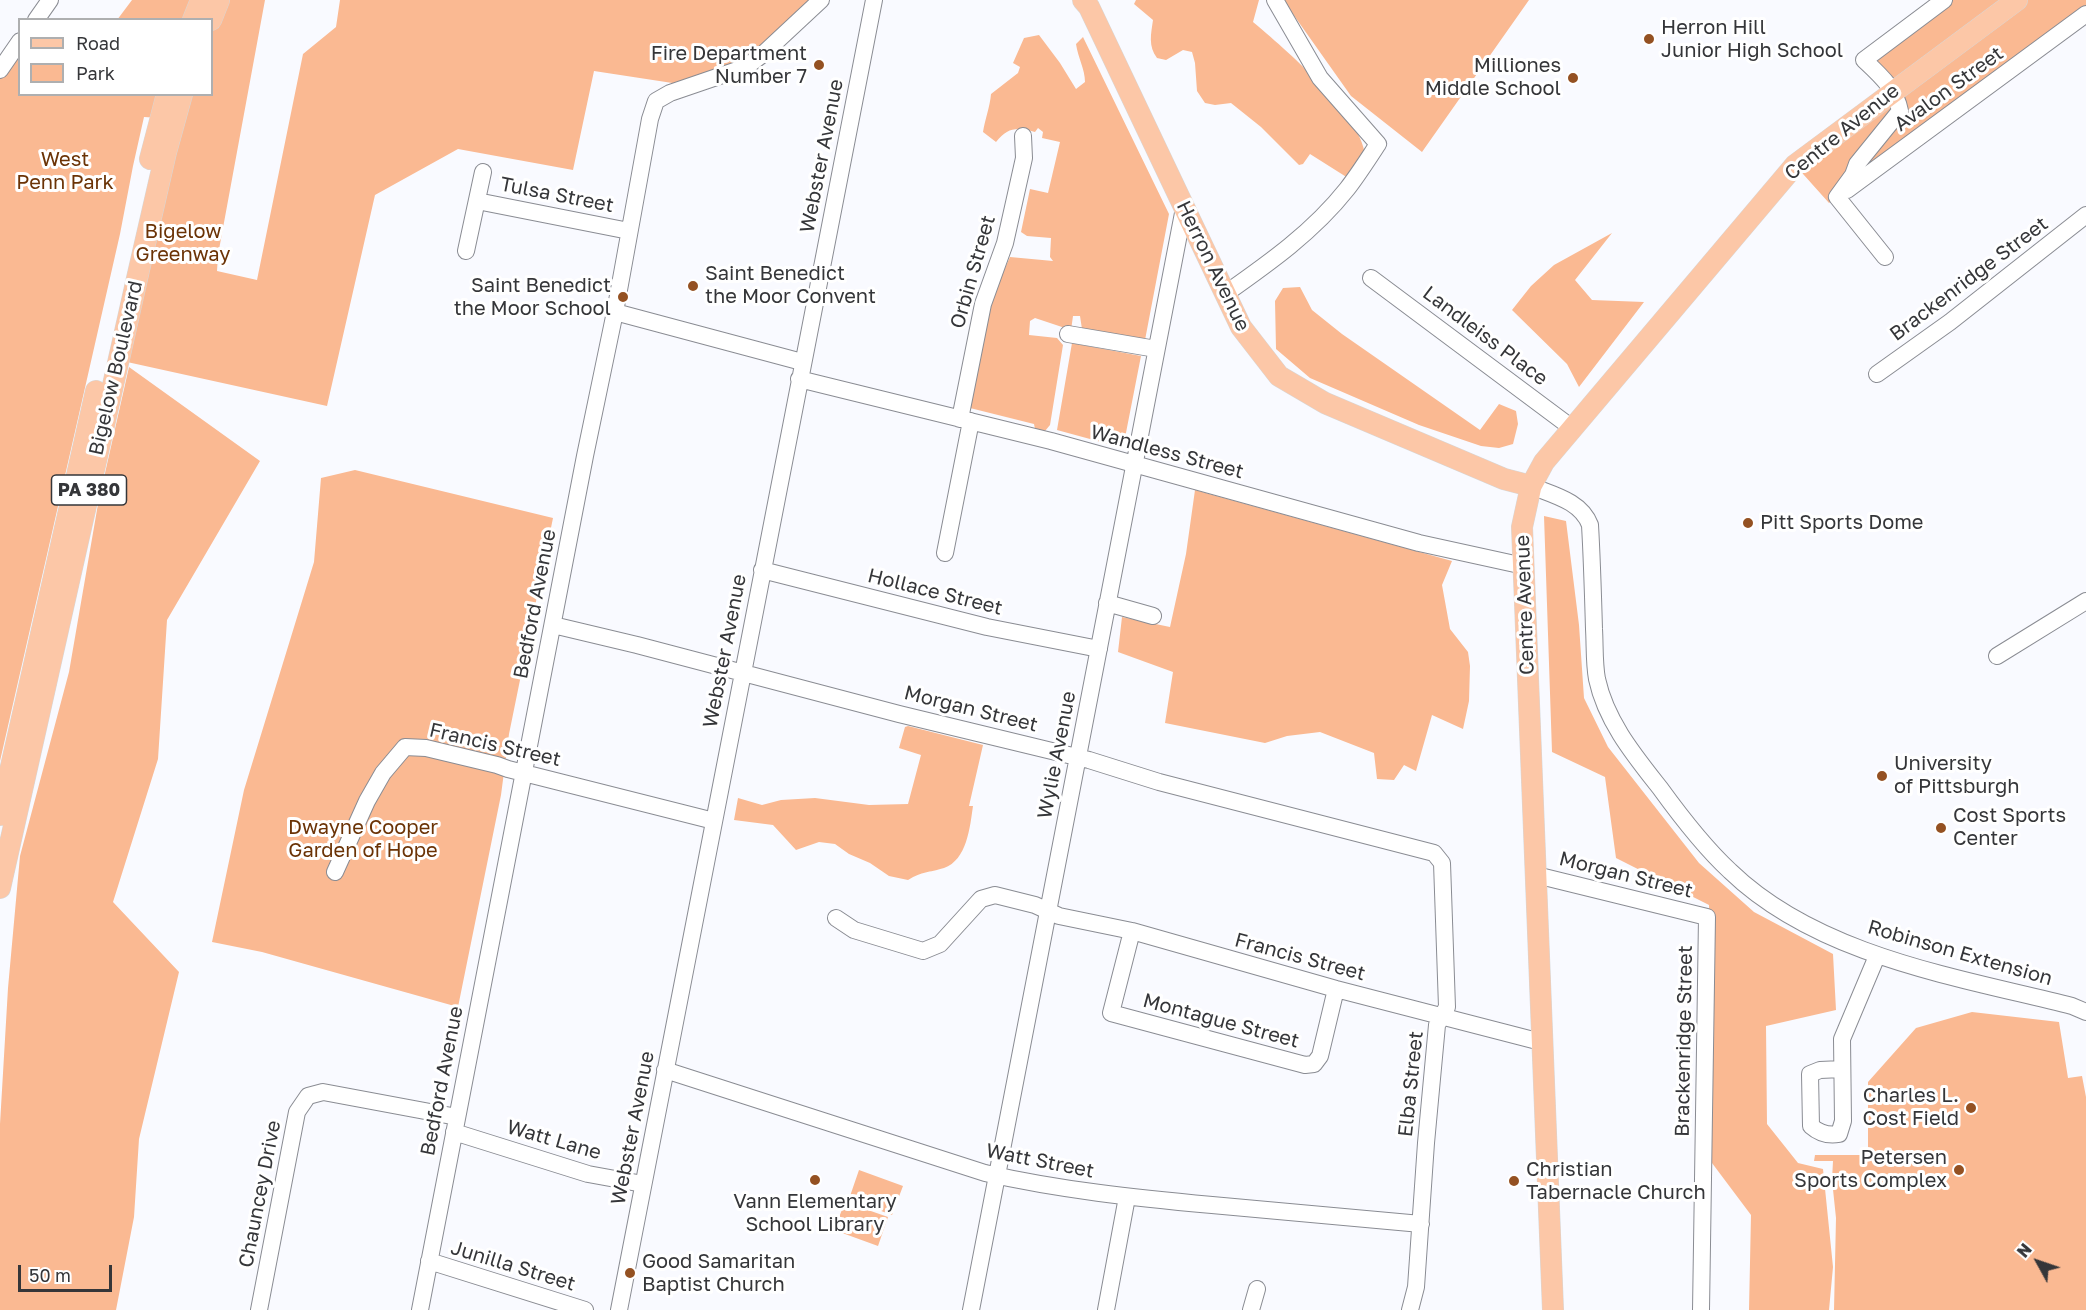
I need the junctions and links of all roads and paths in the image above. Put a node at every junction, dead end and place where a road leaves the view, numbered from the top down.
1 (50, 0) edge
2 (201, 0) edge
3 (219, 0) edge
4 (821, 0) edge
5 (874, 0) edge
6 (1083, 0) edge
7 (1275, 0) edge
8 (1944, 0) edge
9 (2017, 0) edge
10 (2086, 14) edge
11 (37, 18) edge
12 (194, 18) edge
13 (212, 18) edge
14 (18, 44) edge
15 (0, 70) edge
16 (1893, 91) junction
17 (166, 96) edge
18 (181, 96) edge
19 (1023, 136) dead end
20 (483, 172) dead end
21 (1837, 197) junction
22 (477, 201) junction
23 (1184, 208) junction
24 (2086, 215) edge
25 (629, 231) junction
26 (466, 251) dead end
27 (1885, 257) dead end
28 (1371, 278) dead end
29 (1225, 294) junction
30 (615, 312) junction
31 (1068, 334) dead end
32 (1156, 349) junction
33 (801, 371) junction
34 (1877, 374) dead end
35 (965, 420) junction
36 (1572, 428) junction
37 (1134, 465) junction
38 (1531, 486) junction
39 (945, 553) dead end
40 (1524, 566) junction
41 (762, 570) junction
42 (2086, 601) edge
43 (1107, 603) junction
44 (1153, 616) dead end
45 (553, 626) junction
46 (1099, 649) junction
47 (1997, 656) dead end
48 (742, 673) junction
49 (1078, 758) junction
50 (524, 772) junction
51 (0, 815) edge
52 (714, 821) junction
53 (1442, 863) joint
54 (335, 872) dead end
55 (1536, 875) junction
56 (0, 888) edge
57 (1048, 911) junction
58 (1707, 917) joint
59 (836, 918) dead end
60 (1132, 932) junction
61 (1877, 956) junction
62 (1336, 989) junction
63 (2086, 1012) edge
64 (1442, 1016) junction
65 (1541, 1042) junction
66 (1842, 1069) dead end
67 (665, 1070) junction
68 (455, 1125) junction
69 (997, 1176) junction
70 (643, 1184) junction
71 (1127, 1197) junction
72 (1421, 1224) junction
73 (429, 1261) junction
74 (1257, 1289) dead end
75 (259, 1310) edge
76 (420, 1310) edge
77 (585, 1310) edge
78 (619, 1310) edge
79 (971, 1310) edge
80 (1106, 1310) edge
81 (1251, 1310) edge
82 (1410, 1310) edge
83 (1553, 1310) edge
84 (1701, 1310) edge

1 - 11 street
2 - 12 main road
3 - 13 main road
4 - 25 street, Bedford Avenue
5 - 33 street, Webster Avenue
6 - 23 main road, Herron Avenue
7 - 29 street
8 - 16 street
9 - 16 main road, Centre Avenue
10 - 21 street, Avalon Street
14 - 15 street
16 - 21 street
16 - 36 main road, Centre Avenue
17 - 51 main road, Bigelow Boulevard / PA 380
18 - 56 main road, Bigelow Boulevard / PA 380
19 - 35 street, Orbin Street
20 - 22 street
21 - 27 street
22 - 25 street, Tulsa Street
22 - 26 street
23 - 29 main road, Herron Avenue
23 - 32 street, Wylie Avenue
24 - 34 street, Brackenridge Street
25 - 30 street, Bedford Avenue
28 - 36 street, Landleiss Place
29 - 38 main road, Herron Avenue
30 - 33 street, Wandless Street
30 - 45 street, Bedford Avenue
31 - 32 street
32 - 37 street, Wylie Avenue
33 - 35 street, Wandless Street
33 - 41 street, Webster Avenue
35 - 37 street, Wandless Street
35 - 39 street, Orbin Street
36 - 38 main road, Centre Avenue
37 - 40 street, Wandless Street
37 - 43 street, Wylie Avenue
38 - 40 main road, Centre Avenue
38 - 61 street, Robinson Extension
40 - 55 main road, Centre Avenue
41 - 46 street, Hollace Street
41 - 48 street, Webster Avenue
42 - 47 street
43 - 44 street
43 - 46 street, Wylie Avenue
45 - 48 street, Morgan Street
45 - 50 street, Bedford Avenue
46 - 49 street, Wylie Avenue
48 - 49 street, Morgan Street
48 - 52 street, Webster Avenue
49 - 53 street, Morgan Street
49 - 57 street, Wylie Avenue
50 - 52 street, Francis Street
50 - 54 street, Francis Street
50 - 68 street, Bedford Avenue
52 - 67 street, Webster Avenue
53 - 64 street, Elba Street
55 - 58 street, Morgan Street
55 - 65 main road, Centre Avenue
57 - 59 street, Francis Street
57 - 60 street, Francis Street
57 - 69 street, Wylie Avenue
58 - 84 street, Brackenridge Street
60 - 62 street, Francis Street
60 - 62 street, Montague Street
61 - 63 street, Robinson Extension
61 - 66 street
62 - 64 street, Francis Street
64 - 65 street, Francis Street
64 - 72 street, Elba Street
65 - 83 main road, Centre Avenue
67 - 69 street, Watt Street
67 - 70 street, Webster Avenue
68 - 70 street, Watt Lane
68 - 73 street, Bedford Avenue
68 - 75 street, Chauncey Drive
69 - 71 street, Watt Street
69 - 79 street, Wylie Avenue
70 - 78 street, Webster Avenue
71 - 72 street, Watt Street
71 - 80 street
72 - 82 street, Elba Street
73 - 76 street, Bedford Avenue
73 - 77 street, Junilla Street
74 - 81 street

